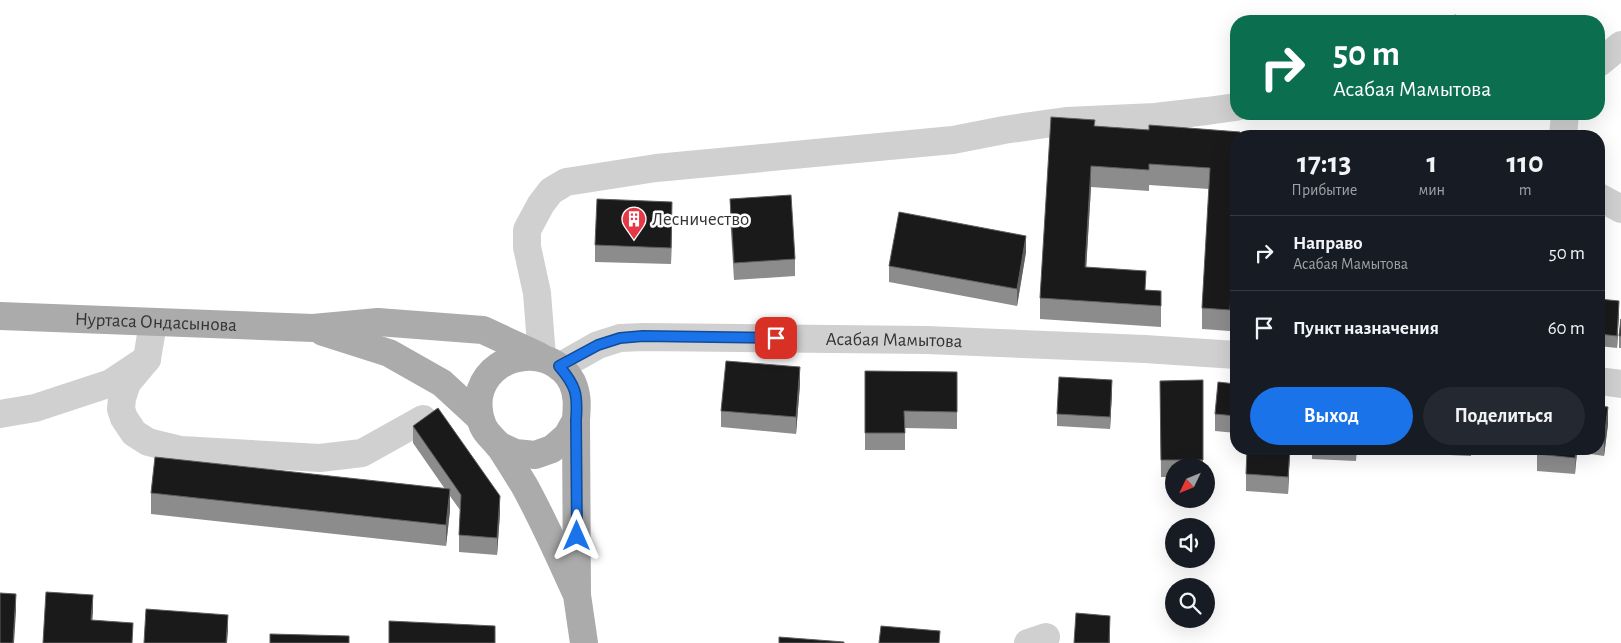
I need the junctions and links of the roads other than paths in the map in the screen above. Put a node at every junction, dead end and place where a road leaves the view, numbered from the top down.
1 (1621, 45) edge
2 (1605, 58) edge
3 (1230, 108) edge
4 (1605, 200) edge
5 (1621, 209) edge
6 (0, 316) edge
7 (153, 323) junction
8 (312, 328) junction
9 (1230, 355) edge
10 (147, 359) junction
11 (550, 362) junction
12 (1605, 383) edge
13 (1621, 384) edge
14 (0, 414) edge
15 (480, 418) junction
16 (423, 419) edge
17 (576, 420) junction
18 (498, 445) junction
19 (577, 595) junction
20 (584, 643) edge

1 - 2 street
3 - 11 street
4 - 5 street
6 - 7 main road, Нуртаса Ондасынова
7 - 8 main road, Нуртаса Ондасынова
7 - 10 street
8 - 11 main road, Нуртаса Ондасынова
8 - 15 main road, Нуртаса Ондасынова
9 - 11 street, Асабая Мамытова
10 - 14 street
10 - 16 street
11 - 15 main road
11 - 17 main road
12 - 13 street
15 - 18 main road
17 - 18 main road
17 - 19 main road
18 - 19 main road
19 - 20 main road

